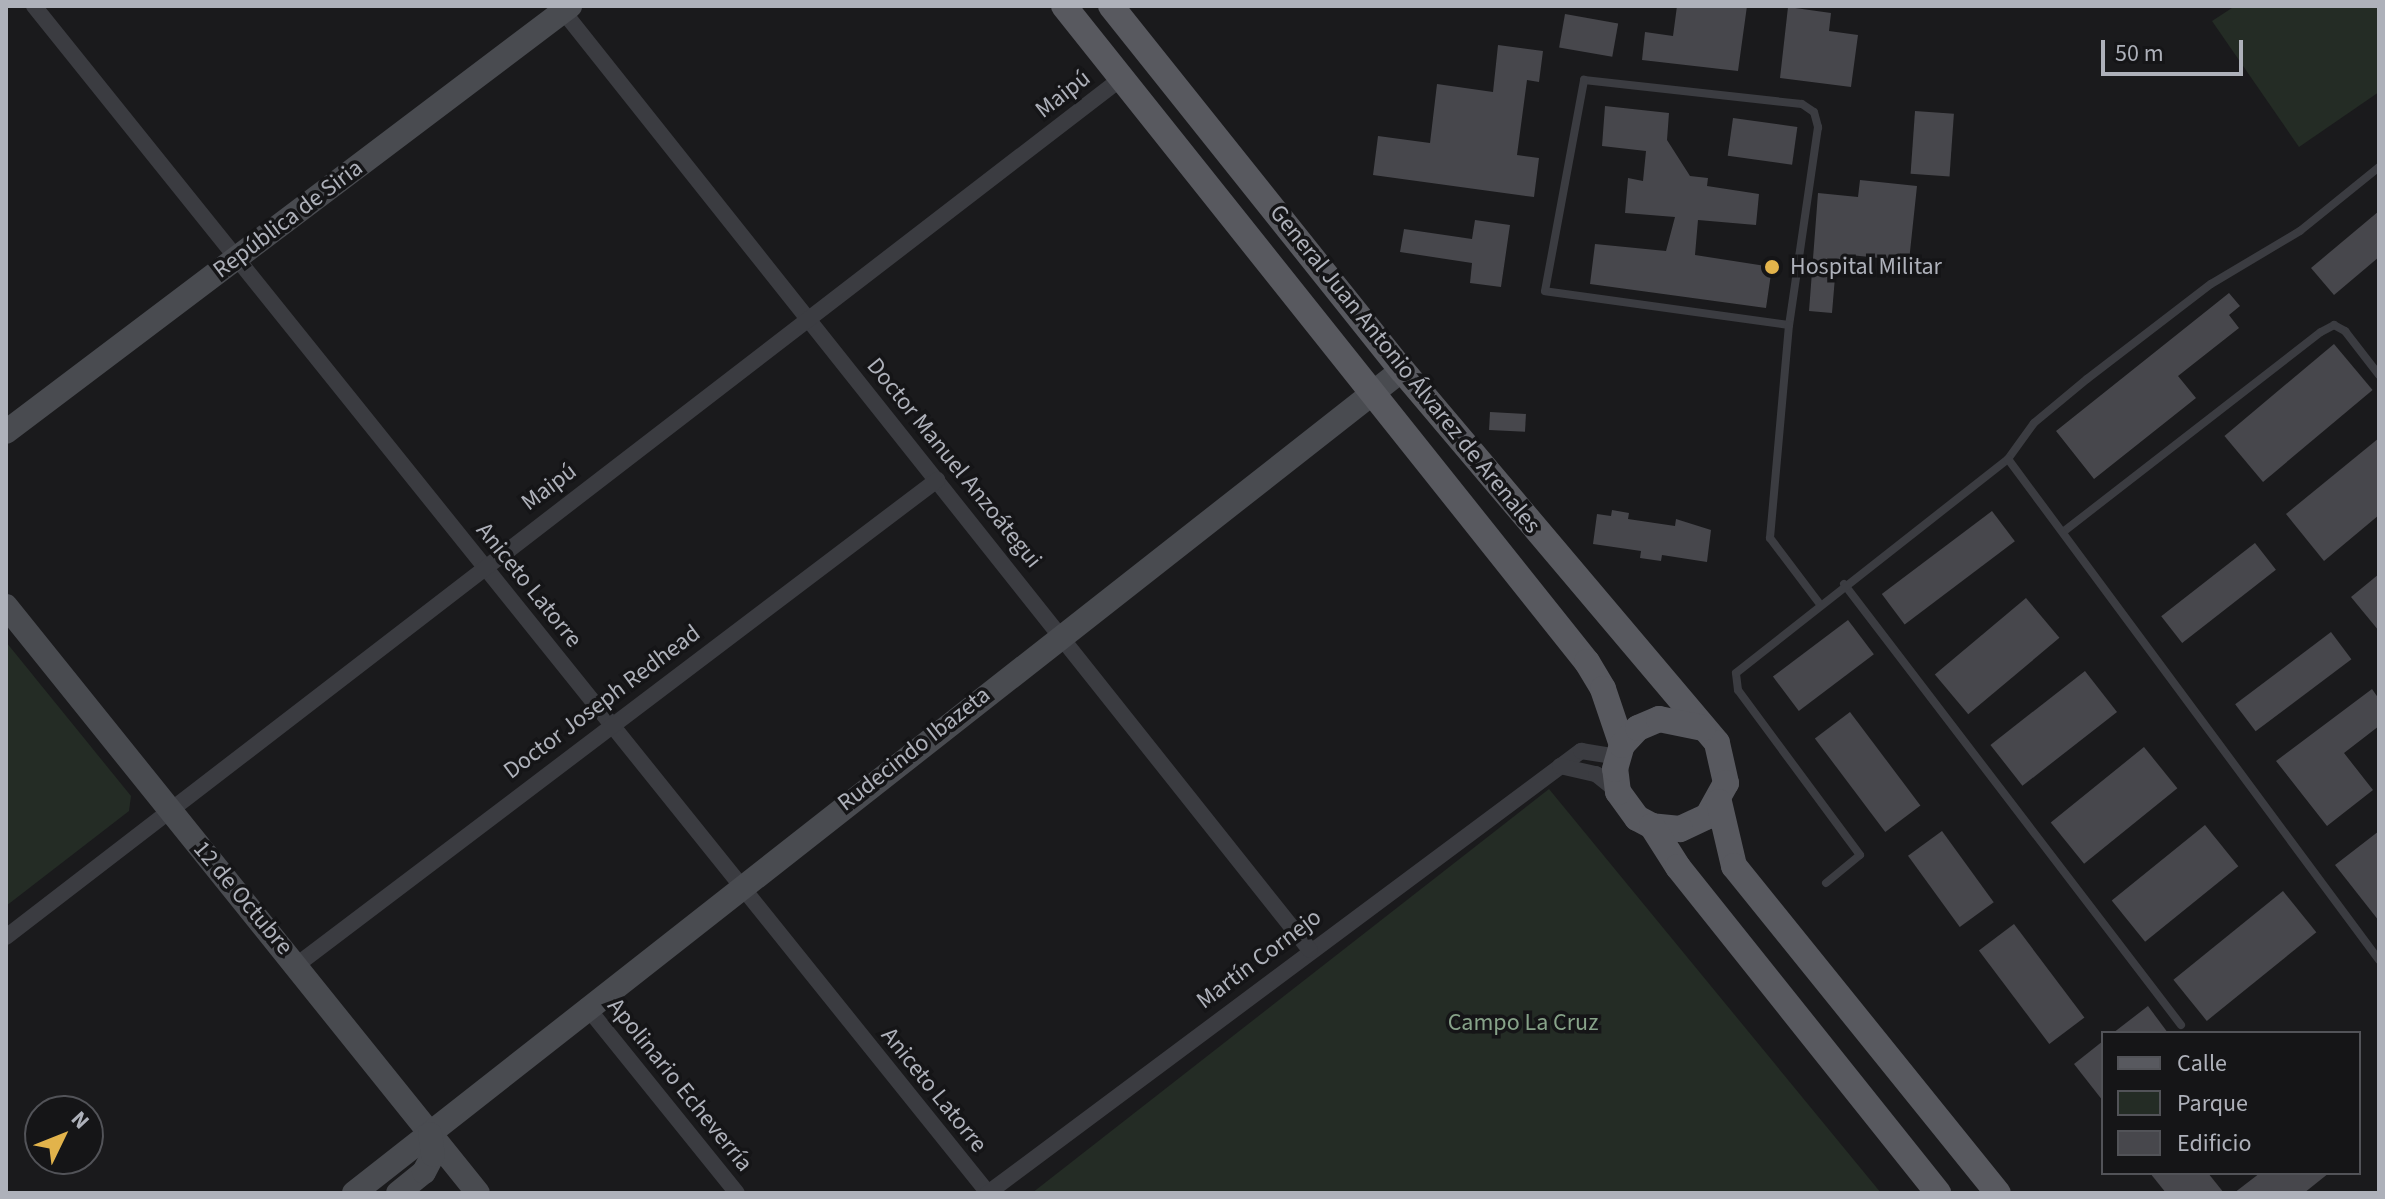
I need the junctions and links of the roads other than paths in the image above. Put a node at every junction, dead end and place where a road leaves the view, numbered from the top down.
1 (34, 6) edge
2 (1064, 6) edge
3 (1111, 6) edge
4 (564, 8) edge
5 (1122, 78) junction
6 (2379, 167) edge
7 (238, 257) junction
8 (811, 321) junction
9 (1789, 325) junction
10 (1402, 370) junction
11 (2379, 375) edge
12 (1373, 394) junction
13 (6, 432) edge
14 (2008, 459) junction
15 (937, 480) junction
16 (2063, 532) junction
17 (483, 566) junction
18 (1844, 584) junction
19 (1819, 603) junction
20 (6, 606) edge
21 (1060, 634) junction
22 (610, 725) junction
23 (1703, 728) junction
24 (1620, 751) junction
25 (1560, 766) junction
26 (1618, 792) junction
27 (1719, 802) junction
28 (171, 811) junction
29 (1652, 826) junction
30 (1826, 883) dead end
31 (738, 888) junction
32 (6, 937) edge
33 (1310, 950) junction
34 (2379, 960) edge
35 (298, 964) junction
36 (586, 1006) junction
37 (2181, 1025) dead end
38 (430, 1134) junction
39 (354, 1193) edge
40 (398, 1193) edge
41 (478, 1193) edge
42 (737, 1193) edge
43 (988, 1193) edge
44 (1938, 1193) edge
45 (1998, 1193) edge

1 - 7 street, Aniceto Latorre
2 - 5 main road, General Juan Antonio Álvarez de Arenales
3 - 10 main road, General Juan Antonio Álvarez de Arenales
4 - 7 street, República de Siria
4 - 8 street, Doctor Manuel Anzoátegui
5 - 8 street, Maipú
5 - 12 main road, General Juan Antonio Álvarez de Arenales
6 - 14 lane
7 - 13 street, República de Siria
7 - 17 street, Aniceto Latorre
8 - 15 street, Doctor Manuel Anzoátegui
8 - 17 street, Maipú
9 - 9 lane
9 - 19 lane
10 - 12 street, Rudecindo Ibazeta
10 - 23 main road, General Juan Antonio Álvarez de Arenales
11 - 16 lane
12 - 21 street, Rudecindo Ibazeta
12 - 24 main road, General Juan Antonio Álvarez de Arenales
14 - 16 lane
14 - 18 lane
15 - 21 street, Doctor Manuel Anzoátegui
15 - 22 street, Doctor Joseph Redhead
16 - 34 lane
17 - 22 street, Aniceto Latorre
17 - 28 street, Maipú
18 - 19 lane
18 - 37 lane
19 - 30 lane
20 - 28 street, 12 de Octubre
21 - 31 street, Rudecindo Ibazeta
21 - 33 street, Doctor Manuel Anzoátegui
22 - 31 street, Aniceto Latorre
22 - 35 street, Doctor Joseph Redhead
23 - 24 main road
23 - 27 main road, General Juan Antonio Álvarez de Arenales
24 - 25 street, Martín Cornejo
24 - 26 main road, General Juan Antonio Álvarez de Arenales
25 - 26 street
25 - 33 street, Martín Cornejo
26 - 29 main road
27 - 29 main road
27 - 45 main road, General Juan Antonio Álvarez de Arenales
28 - 32 street, Maipú
28 - 35 street, 12 de Octubre
29 - 44 main road
31 - 36 street, Rudecindo Ibazeta
31 - 43 street, Aniceto Latorre
33 - 43 street, Martín Cornejo
35 - 38 street, 12 de Octubre
36 - 38 street, Rudecindo Ibazeta
36 - 42 street, Apolinario Echeverría
38 - 39 street, Rudecindo Ibazeta
38 - 40 street
38 - 41 street, 12 de Octubre

